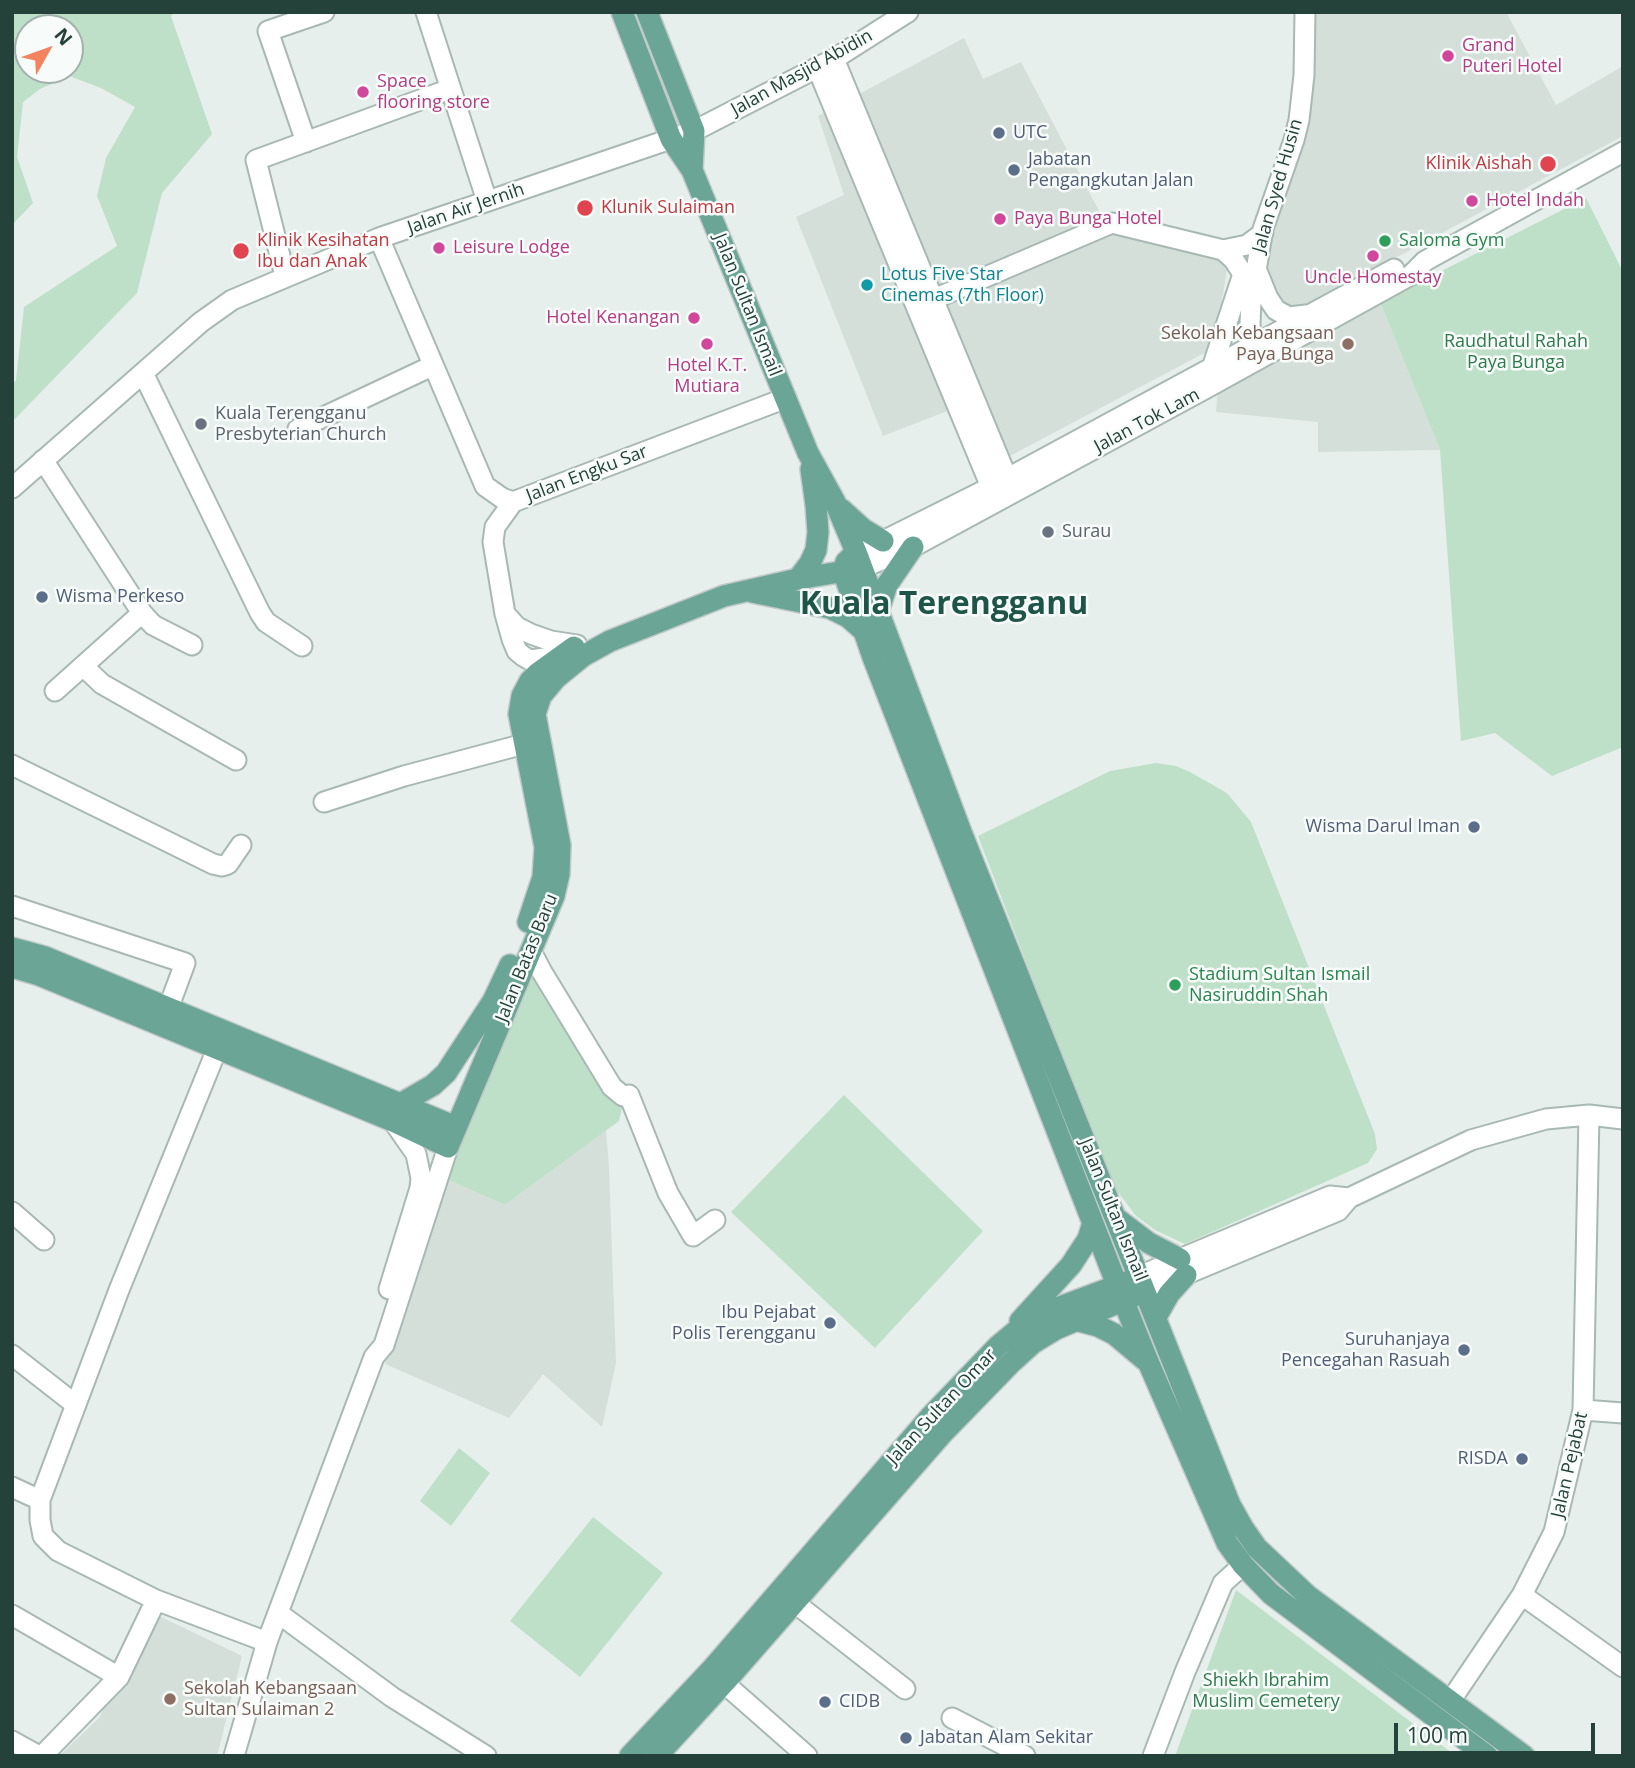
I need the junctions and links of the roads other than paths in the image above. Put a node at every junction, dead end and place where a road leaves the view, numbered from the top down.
1 (324, 12) edge
2 (426, 12) edge
3 (622, 12) edge
4 (647, 12) edge
5 (908, 12) edge
6 (1305, 12) edge
7 (826, 63) junction
8 (450, 89) junction
9 (694, 131) junction
10 (671, 139) junction
11 (306, 142) junction
12 (1623, 152) edge
13 (692, 170) junction
14 (487, 201) junction
15 (1263, 233) junction
16 (379, 238) junction
17 (1223, 250) junction
18 (1424, 261) junction
19 (1256, 267) junction
20 (285, 276) junction
21 (925, 303) junction
22 (1310, 314) junction
23 (1256, 352) junction
24 (432, 366) junction
25 (1212, 368) junction
26 (144, 373) junction
27 (786, 398) junction
28 (298, 429) dead end
29 (808, 453) junction
30 (43, 460) junction
31 (999, 482) junction
32 (12, 488) edge
33 (513, 502) junction
34 (835, 502) junction
35 (883, 541) junction
36 (914, 547) junction
37 (854, 564) junction
38 (804, 571) junction
39 (746, 591) junction
40 (878, 612) junction
41 (142, 613) junction
42 (864, 631) junction
43 (192, 645) dead end
44 (302, 646) dead end
45 (569, 650) junction
46 (83, 666) junction
47 (55, 691) dead end
48 (524, 744) junction
49 (236, 760) dead end
50 (12, 765) edge
51 (324, 802) dead end
52 (241, 845) dead end
53 (12, 906) edge
54 (12, 948) edge
55 (531, 951) junction
56 (12, 967) edge
57 (168, 1009) junction
58 (217, 1049) junction
59 (397, 1112) junction
60 (1589, 1115) junction
61 (1623, 1119) edge
62 (456, 1127) junction
63 (448, 1147) junction
64 (12, 1212) edge
65 (1114, 1216) junction
66 (715, 1220) dead end
67 (1093, 1223) junction
68 (44, 1240) dead end
69 (1183, 1267) junction
70 (1143, 1284) junction
71 (1121, 1293) junction
72 (1156, 1317) junction
73 (1079, 1321) junction
74 (998, 1346) junction
75 (12, 1355) edge
76 (374, 1357) junction
77 (1149, 1364) junction
78 (76, 1405) junction
79 (1583, 1410) junction
80 (1623, 1413) edge
81 (12, 1487) edge
82 (40, 1500) junction
83 (1243, 1565) junction
84 (1521, 1595) junction
85 (156, 1600) junction
86 (795, 1603) junction
87 (278, 1613) junction
88 (12, 1615) edge
89 (267, 1642) junction
90 (1623, 1667) edge
91 (120, 1677) junction
92 (724, 1683) junction
93 (905, 1689) dead end
94 (1451, 1700) junction
95 (952, 1718) dead end
96 (12, 1741) edge
97 (1014, 1753) edge
98 (40, 1756) edge
99 (234, 1756) edge
100 (486, 1756) edge
101 (630, 1756) edge
102 (657, 1756) edge
103 (807, 1756) edge
104 (1153, 1756) edge
105 (1487, 1756) edge
106 (1524, 1756) edge

1 - 11 street
2 - 8 street
3 - 10 main road
4 - 9 main road, Jalan Sultan Ismail
5 - 7 street, Jalan Masjid Abidin
6 - 15 street, Jalan Syed Husin
7 - 9 street, Jalan Masjid Abidin
7 - 21 street
7 - 21 street
8 - 11 street
8 - 14 street
9 - 10 street, Jalan Air Jernih
9 - 13 main road, Jalan Sultan Ismail
10 - 13 main road
10 - 14 street, Jalan Air Jernih
11 - 20 street
12 - 18 street, Jalan Tok Lam
13 - 27 main road, Jalan Sultan Ismail
14 - 16 street, Jalan Air Jernih
15 - 17 street
15 - 19 street, Jalan Syed Husin
16 - 20 street, Jalan Air Jernih
16 - 24 street, Jalan Engku Sar
17 - 21 street
17 - 25 street, Jalan Syed Husin
18 - 22 street, Jalan Tok Lam
18 - 23 street, Jalan Tok Lam
19 - 22 street
19 - 23 street, Jalan Syed Husin
20 - 26 street, Jalan Air Jernih
21 - 31 street
22 - 23 street, Jalan Tok Lam
23 - 25 street, Jalan Tok Lam
23 - 36 street, Jalan Tok Lam
24 - 28 street
24 - 33 street, Jalan Engku Sar
25 - 31 street, Jalan Tok Lam
26 - 30 street, Jalan Air Jernih
26 - 44 street
27 - 29 main road, Jalan Sultan Ismail
27 - 33 street, Jalan Engku Sar
29 - 34 main road, Jalan Sultan Ismail
29 - 38 main road
30 - 32 street, Jalan Air Jernih
30 - 41 street
31 - 35 street, Jalan Tok Lam
33 - 45 street
34 - 35 main road
34 - 37 main road, Jalan Sultan Ismail
35 - 37 street, Jalan Tok Lam
36 - 37 street, Jalan Tok Lam
36 - 40 main road
37 - 38 main road, Jalan Batas Baru
37 - 40 main road, Jalan Sultan Ismail
37 - 42 main road, Jalan Sultan Ismail
38 - 39 main road, Jalan Batas Baru
38 - 45 main road, Jalan Batas Baru
39 - 42 main road
39 - 55 main road, Jalan Batas Baru
40 - 65 main road, Jalan Sultan Ismail
41 - 43 street
41 - 46 street
42 - 67 main road, Jalan Sultan Ismail
45 - 48 main road, Jalan Batas Baru
46 - 47 street
46 - 49 street
48 - 51 street
48 - 59 main road, Jalan Batas Baru
50 - 52 street
53 - 57 street
54 - 57 main road
55 - 62 main road, Jalan Batas Baru
55 - 66 street
56 - 58 main road
57 - 59 main road
58 - 59 main road
58 - 78 street
59 - 62 main road
59 - 63 main road
59 - 76 street
60 - 61 street
60 - 69 street
60 - 79 street, Jalan Pejabat
62 - 63 main road, Jalan Batas Baru
63 - 76 street
64 - 68 street
65 - 69 main road
65 - 70 main road, Jalan Sultan Ismail
67 - 71 main road, Jalan Sultan Ismail
67 - 74 main road
69 - 70 street
69 - 72 main road
70 - 71 main road
70 - 72 main road, Jalan Sultan Ismail
71 - 73 main road
71 - 74 main road, Jalan Sultan Omar
71 - 77 main road, Jalan Sultan Ismail
72 - 94 main road, Jalan Sultan Ismail
73 - 77 main road
73 - 86 main road
74 - 101 main road, Jalan Sultan Omar
75 - 78 street
76 - 87 street
77 - 83 main road, Jalan Sultan Ismail
78 - 82 street
79 - 80 street
79 - 84 street, Jalan Pejabat
81 - 82 street
82 - 85 street
83 - 104 street
83 - 105 main road, Jalan Sultan Ismail
84 - 90 street
84 - 94 street, Jalan Pejabat
85 - 89 street
85 - 91 street
86 - 92 main road
86 - 93 street
87 - 89 street
87 - 100 street
88 - 91 street
89 - 99 street
91 - 98 street
92 - 102 main road
92 - 103 street
94 - 106 main road, Jalan Sultan Ismail
95 - 97 street
96 - 98 street

